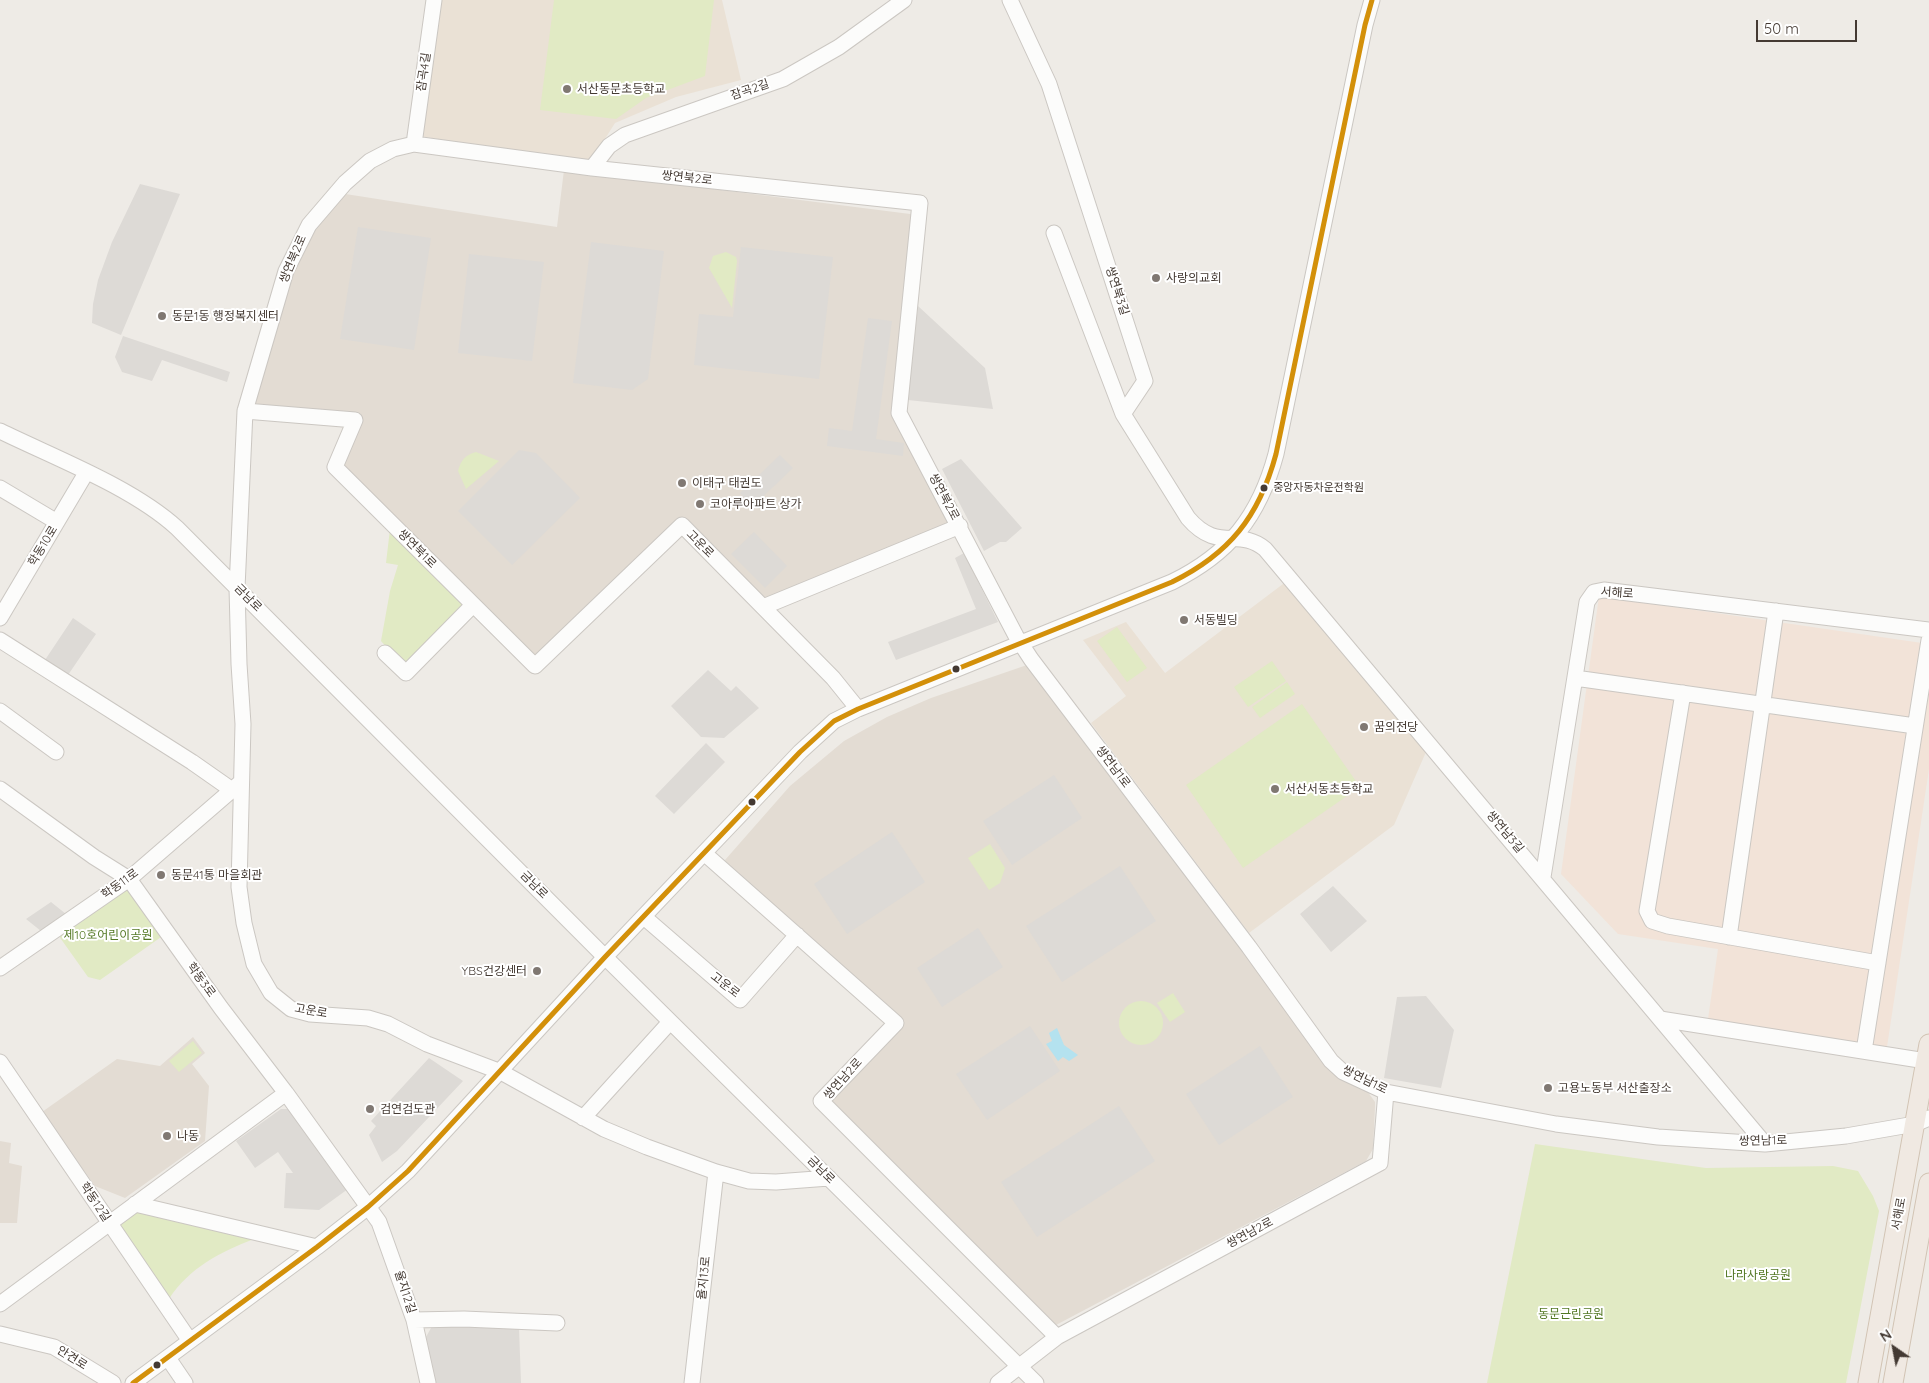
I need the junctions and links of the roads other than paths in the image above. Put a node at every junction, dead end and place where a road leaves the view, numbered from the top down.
1 (434, 0) edge
2 (904, 0) edge
3 (1010, 0) edge
4 (1372, 0) edge
5 (414, 144) junction
6 (592, 168) junction
7 (1054, 233) dead end
8 (245, 411) junction
9 (1123, 414) junction
10 (0, 431) edge
11 (86, 473) junction
12 (0, 488) edge
13 (57, 522) junction
14 (960, 526) junction
15 (1234, 539) junction
16 (237, 588) junction
17 (472, 606) junction
18 (763, 607) junction
19 (1776, 611) junction
20 (0, 618) edge
21 (1929, 630) edge
22 (0, 640) edge
23 (1929, 640) edge
24 (1022, 644) junction
25 (385, 653) dead end
26 (535, 666) joint
27 (1575, 678) junction
28 (1683, 693) junction
29 (1762, 704) junction
30 (858, 709) junction
31 (0, 711) edge
32 (1915, 726) junction
33 (56, 752) dead end
34 (236, 787) junction
35 (0, 789) edge
36 (704, 853) junction
37 (1543, 877) junction
38 (129, 879) junction
39 (644, 917) junction
40 (797, 935) junction
41 (1729, 937) junction
42 (605, 957) junction
43 (1878, 963) junction
44 (0, 968) edge
45 (1660, 1020) junction
46 (670, 1022) junction
47 (1864, 1051) junction
48 (1928, 1052) edge
49 (0, 1062) edge
50 (501, 1072) junction
51 (1386, 1092) junction
52 (286, 1093) junction
53 (583, 1118) junction
54 (1922, 1121) edge
55 (1765, 1144) junction
56 (716, 1172) junction
57 (829, 1178) junction
58 (1929, 1183) edge
59 (135, 1204) junction
60 (368, 1207) junction
61 (110, 1223) junction
62 (317, 1247) junction
63 (0, 1304) edge
64 (414, 1320) junction
65 (557, 1323) dead end
66 (0, 1334) edge
67 (1057, 1337) junction
68 (190, 1341) junction
69 (168, 1358) junction
70 (1020, 1367) junction
71 (113, 1383) edge
72 (133, 1383) edge
73 (185, 1383) edge
74 (428, 1383) edge
75 (692, 1383) edge
76 (998, 1383) edge
77 (1036, 1383) edge
78 (1868, 1383) edge
79 (1894, 1383) edge

1 - 5 street, 잠곡4길
2 - 6 street, 잠곡2길
3 - 9 street, 쌍연북3길
4 - 15 street
5 - 6 street, 쌍연북2로
5 - 8 street, 쌍연북2로
6 - 14 street, 쌍연북2로
7 - 9 street
8 - 16 street, 쌍연북2로
8 - 17 street, 쌍연북1로
9 - 15 street
10 - 11 street, 금남로
11 - 13 street, 학동10로
11 - 16 street, 금남로
12 - 13 street
13 - 20 street, 학동10로
14 - 18 street, 쌍연북2로
14 - 24 street, 쌍연남1로
15 - 24 street
15 - 37 street, 쌍연남3길
16 - 34 street
16 - 42 street, 금남로
17 - 25 street
17 - 26 street, 쌍연북1로
18 - 26 street, 고운로
18 - 30 street, 고운로
19 - 21 street, 서해로
19 - 27 street, 서해로
19 - 29 street
22 - 34 street
23 - 32 street
24 - 30 street
24 - 51 street, 쌍연남1로
27 - 28 street
27 - 37 street, 서해로
28 - 29 street
28 - 41 street
29 - 32 street
29 - 41 street
30 - 36 street
31 - 33 street
32 - 43 street
34 - 38 street, 학동11로
34 - 50 street, 고운로
35 - 38 street, 학동3로
36 - 39 street
36 - 40 street, 쌍연남2로
37 - 45 street, 쌍연남3길
38 - 44 street, 학동11로
38 - 52 street, 학동3로
39 - 40 street, 고운로
39 - 42 street
40 - 67 street, 쌍연남2로
41 - 43 street
42 - 46 street, 금남로
42 - 50 street
43 - 47 street
45 - 47 street
45 - 55 street, 쌍연남3길
46 - 53 street
46 - 57 street, 금남로
47 - 48 street
48 - 54 main road, 서해로
49 - 61 street, 학동12길
50 - 53 street, 고운로
50 - 60 street
51 - 55 street, 쌍연남1로
51 - 67 street, 쌍연남2로
52 - 59 street
52 - 60 street, 학동3로
53 - 56 street, 고운로
54 - 55 street, 쌍연남1로
54 - 78 main road, 서해로
56 - 57 street
56 - 75 street, 율지13로
57 - 70 street, 금남로
58 - 79 main road, 서해로
59 - 61 street
59 - 62 street
60 - 62 street
60 - 64 street, 율지12길
61 - 63 street
61 - 68 street, 학동12길
62 - 68 street
64 - 65 street
64 - 74 street, 율지12길
66 - 71 street, 안견로
67 - 70 street, 쌍연남2로
68 - 69 street
69 - 72 street
69 - 73 street
70 - 76 street, 쌍연남2로
70 - 77 street, 금남로

